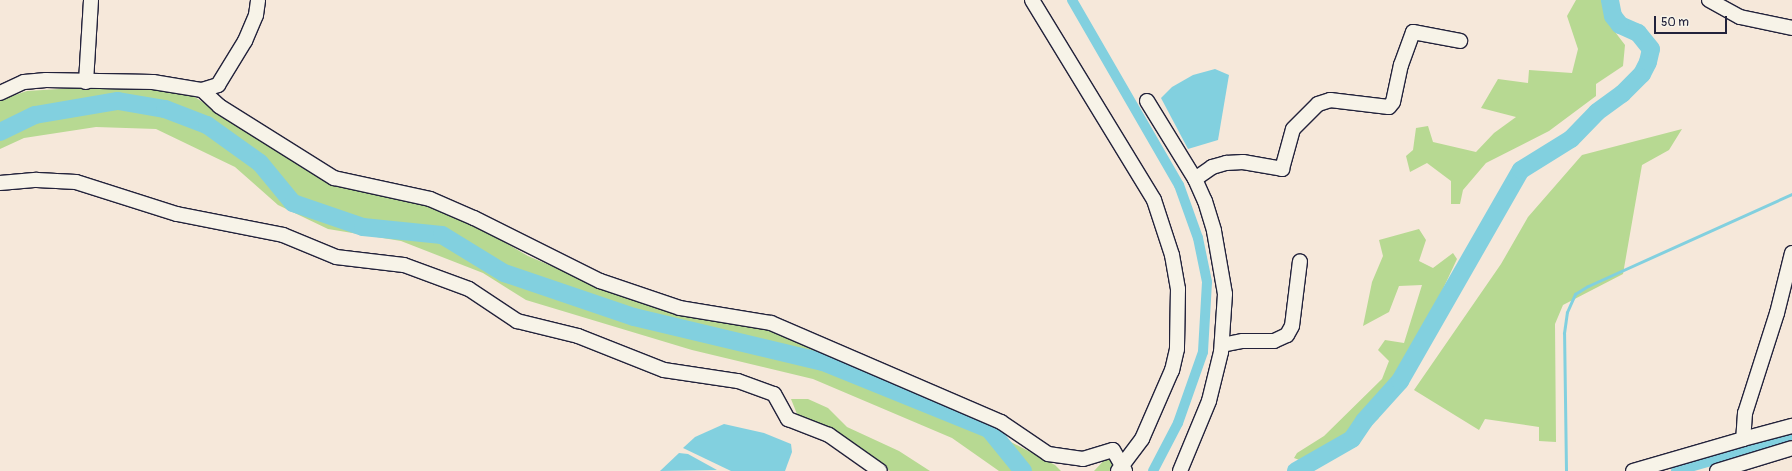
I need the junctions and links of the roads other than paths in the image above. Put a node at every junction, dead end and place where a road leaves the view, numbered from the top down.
1 (91, 0) edge
2 (258, 0) edge
3 (1032, 0) edge
4 (1709, 0) edge
5 (1792, 28) edge
6 (1460, 41) dead end
7 (86, 82) junction
8 (202, 90) junction
9 (0, 93) edge
10 (1147, 101) dead end
11 (1194, 179) junction
12 (0, 183) edge
13 (1792, 253) edge
14 (1300, 261) dead end
15 (1222, 345) junction
16 (1792, 426) edge
17 (1743, 439) junction
18 (1792, 448) edge
19 (1122, 469) edge
20 (880, 471) edge
21 (1180, 471) edge
22 (1633, 471) edge
23 (1717, 471) edge

1 - 7 street
2 - 8 street
3 - 19 street
4 - 5 street
6 - 11 street
7 - 8 street
7 - 9 street
8 - 19 street
10 - 11 street
11 - 15 street
12 - 20 street
13 - 17 street
14 - 15 street
15 - 21 street
16 - 17 street
17 - 22 street
18 - 23 street

